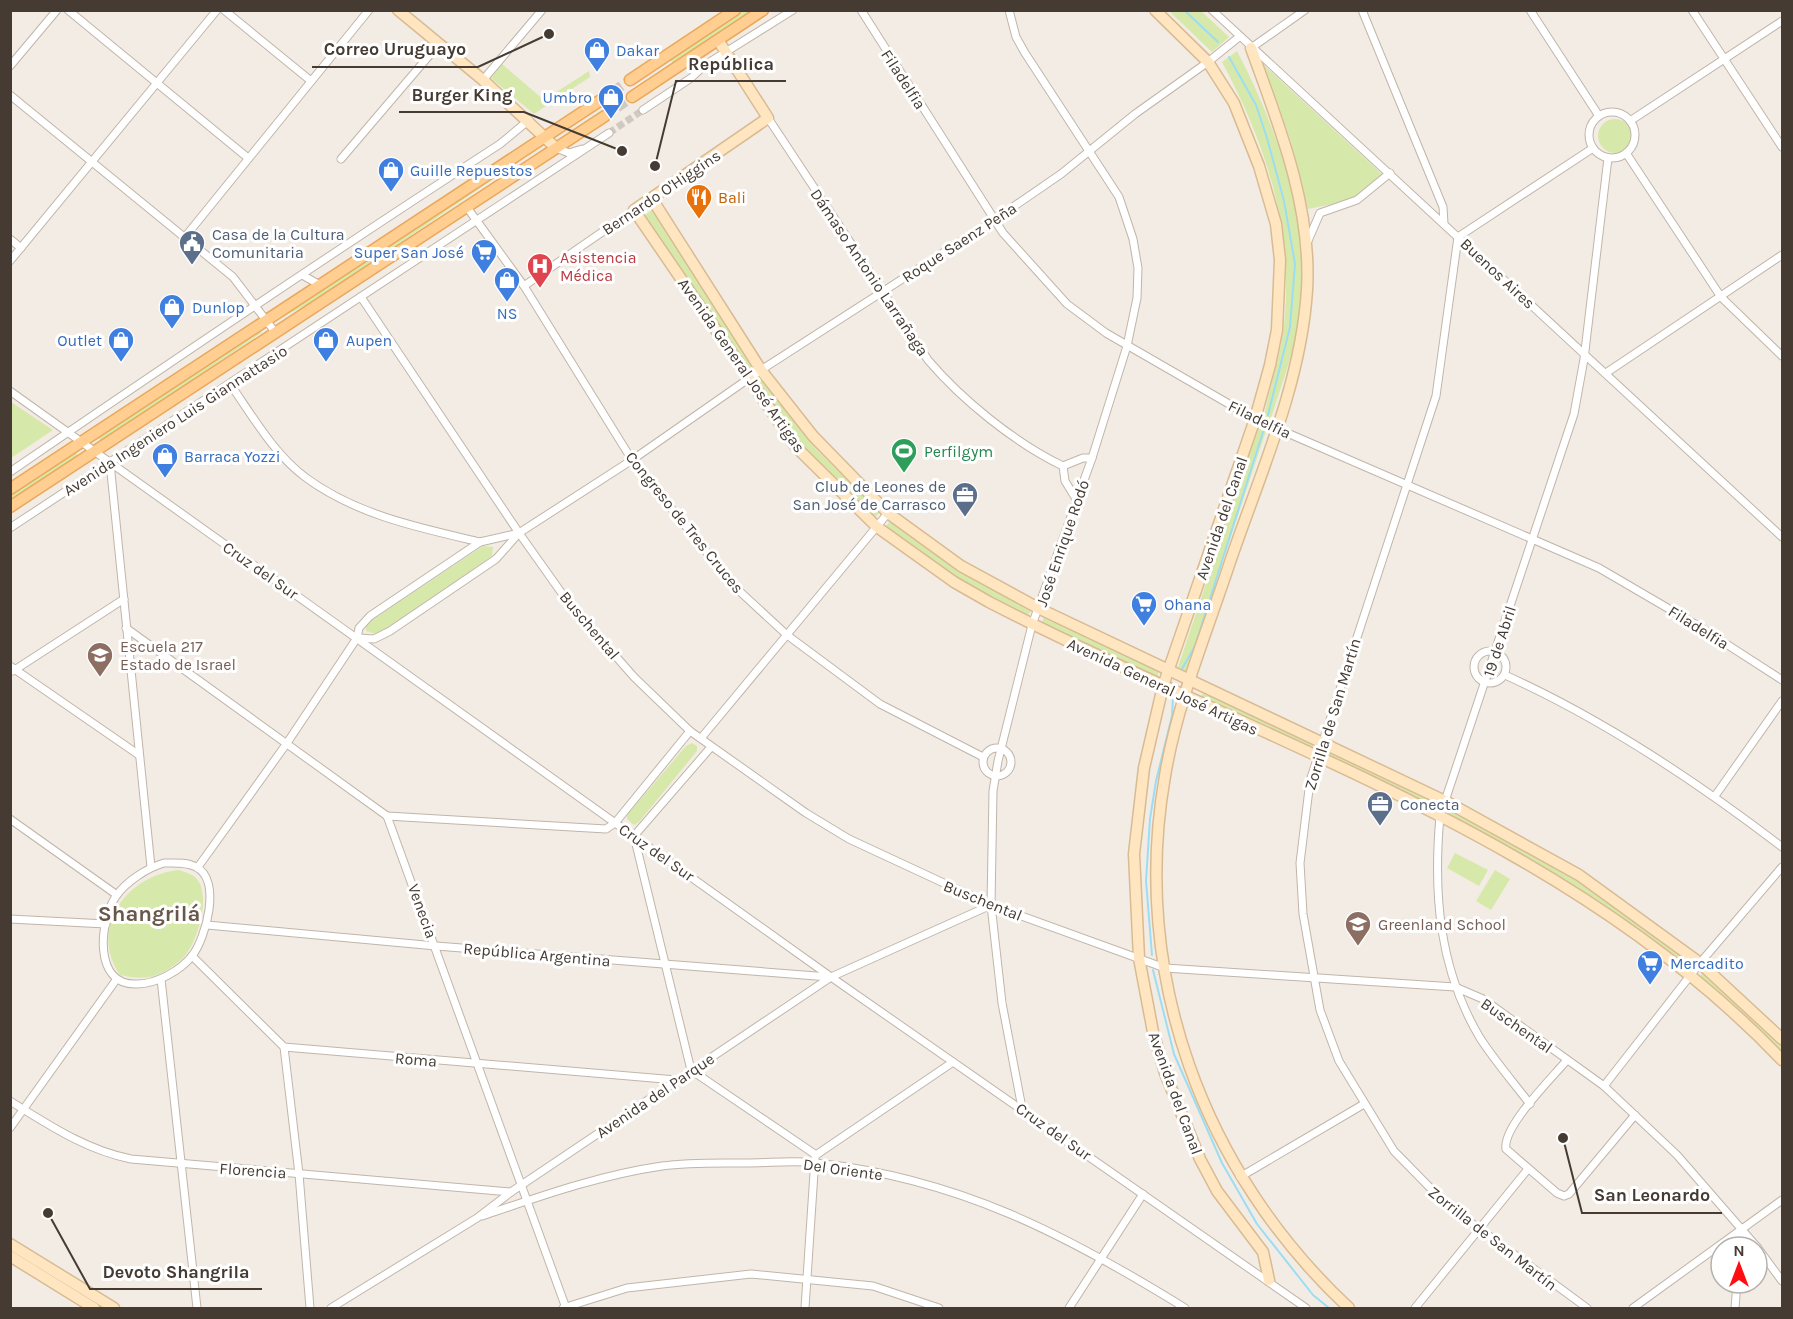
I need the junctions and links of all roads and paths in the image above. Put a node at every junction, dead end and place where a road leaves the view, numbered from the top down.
1 (57, 10) edge
2 (68, 10) edge
3 (217, 10) edge
4 (224, 10) edge
5 (369, 10) edge
6 (398, 10) edge
7 (542, 10) edge
8 (735, 10) edge
9 (763, 10) edge
10 (793, 10) edge
11 (861, 10) edge
12 (1009, 10) edge
13 (1155, 10) edge
14 (1212, 10) edge
15 (1305, 10) edge
16 (1362, 10) edge
17 (1530, 10) edge
18 (1692, 10) edge
19 (1782, 21) edge
20 (1239, 36) junction
21 (718, 40) junction
22 (439, 44) junction
23 (1251, 48) junction
24 (726, 53) junction
25 (1724, 59) junction
26 (1208, 62) junction
27 (10, 66) edge
28 (483, 80) junction
29 (630, 80) tunnel mouth
30 (311, 81) junction
31 (157, 84) junction
32 (10, 95) edge
33 (632, 97) tunnel mouth
34 (601, 100) tunnel mouth
35 (643, 110) tunnel mouth
36 (605, 116) tunnel mouth
37 (1599, 116) junction
38 (768, 118) junction
39 (529, 120) junction
40 (1630, 122) junction
41 (609, 133) tunnel mouth
42 (545, 136) junction
43 (595, 143) junction
44 (1782, 147) edge
45 (556, 148) junction
46 (1593, 148) junction
47 (1089, 150) junction
48 (1626, 153) junction
49 (248, 158) junction
50 (1608, 158) junction
51 (341, 159) dead end
52 (93, 162) junction
53 (1390, 173) junction
54 (652, 199) junction
55 (466, 206) junction
56 (634, 210) junction
57 (476, 219) junction
58 (994, 220) junction
59 (1444, 224) junction
60 (185, 237) junction
61 (1458, 237) junction
62 (10, 239) edge
63 (1306, 243) junction
64 (21, 248) junction
65 (1782, 255) edge
66 (10, 261) edge
67 (304, 276) junction
68 (320, 285) junction
69 (524, 285) junction
70 (881, 292) junction
71 (361, 297) junction
72 (1720, 297) junction
73 (257, 306) junction
74 (267, 320) junction
75 (275, 332) junction
76 (1127, 346) junction
77 (1584, 351) junction
78 (1782, 356) edge
79 (761, 370) junction
80 (1606, 373) junction
81 (749, 378) junction
82 (230, 384) junction
83 (10, 391) edge
84 (1255, 419) junction
85 (1276, 428) junction
86 (66, 432) junction
87 (82, 442) junction
88 (95, 452) junction
89 (1092, 458) junction
90 (632, 460) junction
91 (110, 463) junction
92 (1063, 466) junction
93 (10, 472) edge
94 (1409, 484) junction
95 (10, 489) edge
96 (1076, 499) junction
97 (10, 507) edge
98 (888, 513) junction
99 (877, 527) junction
100 (10, 528) edge
101 (519, 534) junction
102 (1782, 537) edge
103 (1533, 538) junction
104 (480, 542) junction
105 (124, 599) junction
106 (1040, 609) junction
107 (1032, 625) junction
108 (126, 628) junction
109 (787, 635) junction
110 (357, 638) junction
111 (1495, 651) junction
112 (12, 670) edge
113 (1168, 671) junction
114 (1505, 675) junction
115 (1782, 680) edge
116 (1190, 681) junction
117 (1485, 683) junction
118 (1163, 686) junction
119 (1185, 696) junction
120 (1782, 701) edge
121 (690, 730) junction
122 (702, 737) junction
123 (1321, 741) junction
124 (287, 742) junction
125 (711, 747) junction
126 (1001, 748) junction
127 (139, 755) junction
128 (983, 757) junction
129 (1316, 757) junction
130 (995, 777) junction
131 (1715, 796) junction
132 (1445, 801) junction
133 (387, 816) junction
134 (1440, 816) junction
135 (10, 819) edge
136 (615, 823) junction
137 (634, 836) junction
138 (1782, 847) edge
139 (151, 867) junction
140 (198, 867) junction
141 (1782, 867) edge
142 (117, 896) junction
143 (991, 905) junction
144 (10, 919) edge
145 (106, 924) junction
146 (207, 925) junction
147 (436, 946) junction
148 (192, 956) junction
149 (1139, 958) junction
150 (1700, 963) junction
151 (663, 965) junction
152 (1165, 968) junction
153 (1690, 975) junction
154 (831, 977) junction
155 (1313, 977) junction
156 (161, 979) junction
157 (116, 980) junction
158 (1455, 987) junction
159 (1782, 1039) edge
160 (284, 1047) junction
161 (1567, 1060) junction
162 (1782, 1060) edge
163 (953, 1062) junction
164 (478, 1065) junction
165 (691, 1070) junction
166 (676, 1080) junction
167 (1604, 1086) junction
168 (10, 1101) edge
169 (1364, 1104) junction
170 (1530, 1104) junction
171 (1022, 1108) junction
172 (24, 1109) junction
173 (1635, 1115) junction
174 (10, 1128) edge
175 (815, 1159) junction
176 (182, 1165) junction
177 (1528, 1169) junction
178 (299, 1174) junction
179 (1239, 1177) junction
180 (522, 1185) junction
181 (511, 1192) junction
182 (1143, 1194) junction
183 (528, 1200) junction
184 (1782, 1200) edge
185 (477, 1218) junction
186 (1743, 1228) junction
187 (1479, 1229) junction
188 (1741, 1235) edge
189 (1748, 1235) edge
190 (10, 1244) edge
191 (10, 1256) edge
192 (1103, 1257) junction
193 (1769, 1263) edge
194 (808, 1278) junction
195 (1269, 1280) junction
196 (1782, 1281) edge
197 (94, 1308) edge
198 (114, 1308) edge
199 (197, 1308) edge
200 (310, 1308) edge
201 (331, 1308) edge
202 (565, 1308) edge
203 (805, 1308) edge
204 (939, 1308) edge
205 (1069, 1308) edge
206 (1185, 1308) edge
207 (1306, 1308) edge
208 (1348, 1308) edge
209 (1415, 1308) edge
210 (1587, 1308) edge
211 (1633, 1308) edge

1 - 27 street
2 - 31 street
3 - 31 street
4 - 30 street
5 - 30 street
6 - 22 street
7 - 28 street
8 - 29 main road
9 - 21 main road
10 - 24 street
11 - 58 street, Filadelfia
12 - 47 street, José Enrique Rodó
13 - 26 street, Avenida del Canal
14 - 20 street, Buenos Aires
15 - 23 street
16 - 59 street
17 - 37 street
18 - 25 street
19 - 25 street
20 - 23 street, Buenos Aires
20 - 26 street, Roque Saenz Peña
21 - 24 street, Dámaso Antonio Larrañaga
21 - 33 main road
22 - 28 street
22 - 51 street
23 - 53 street, Buenos Aires
23 - 63 street, Avenida del Canal
24 - 35 street
24 - 38 street, Dámaso Antonio Larrañaga
25 - 40 street
25 - 44 street
26 - 47 street, Roque Saenz Peña
26 - 84 street, Avenida del Canal
28 - 39 street
30 - 49 street
31 - 49 street
31 - 52 street
32 - 52 street
34 - 42 main road, Avenida Ingeniero Luis Giannattasio
36 - 45 main road, Avenida Ingeniero Luis Giannattasio
37 - 40 street
37 - 46 street
38 - 54 street, Bernardo O'Higgins
38 - 70 street, Dámaso Antonio Larrañaga
39 - 42 street
39 - 67 street
40 - 48 street
41 - 43 street, Avenida Ingeniero Luis Giannattasio
42 - 45 street
42 - 68 main road, Avenida Ingeniero Luis Giannattasio
43 - 45 street
43 - 57 street, Avenida Ingeniero Luis Giannattasio
45 - 55 main road, Avenida Ingeniero Luis Giannattasio
46 - 50 street
46 - 61 street
47 - 58 street, Roque Saenz Peña
47 - 76 street, José Enrique Rodó
48 - 50 street
48 - 72 street
49 - 60 street
50 - 77 street, 19 de Abril
52 - 60 street
52 - 64 street
53 - 59 street, Buenos Aires
53 - 63 street
54 - 56 street, Bernardo O'Higgins
54 - 79 street, Avenida General José Artigas
55 - 57 street, Congreso de Tres Cruces
55 - 75 main road, Avenida Ingeniero Luis Giannattasio
56 - 69 street, Bernardo O'Higgins
56 - 81 street, Avenida General José Artigas
57 - 69 street, Congreso de Tres Cruces
57 - 71 street, Avenida Ingeniero Luis Giannattasio
58 - 70 street, Roque Saenz Peña
58 - 76 street, Filadelfia
59 - 61 street, Buenos Aires
60 - 73 street
61 - 77 street, Buenos Aires
61 - 94 street, Zorrilla de San Martín
62 - 64 street
63 - 85 street, Avenida del Canal
64 - 66 street
65 - 72 street
67 - 68 street
67 - 73 street
68 - 74 main road, Avenida Ingeniero Luis Giannattasio
69 - 90 street, Congreso de Tres Cruces
70 - 79 street, Roque Saenz Peña
70 - 92 street, Dámaso Antonio Larrañaga
71 - 82 street, Avenida Ingeniero Luis Giannattasio
71 - 101 street, Buschental
72 - 78 street
72 - 80 street
73 - 74 street
73 - 86 street
74 - 75 street
74 - 87 main road, Avenida Ingeniero Luis Giannattasio
75 - 88 main road, Avenida Ingeniero Luis Giannattasio
76 - 84 street, Filadelfia
76 - 89 street, José Enrique Rodó
77 - 80 street, Buenos Aires
77 - 103 street, 19 de Abril
79 - 81 street, Roque Saenz Peña
79 - 98 street, Avenida General José Artigas
80 - 102 street, Buenos Aires
81 - 90 street, Roque Saenz Peña
81 - 99 street, Avenida General José Artigas
82 - 91 street, Avenida Ingeniero Luis Giannattasio
82 - 104 street
83 - 86 street, Cruz del Sur
84 - 85 street, Filadelfia
84 - 113 street, Avenida del Canal
85 - 94 street, Filadelfia
85 - 116 street, Avenida del Canal
86 - 87 street, Cruz del Sur
86 - 93 street
87 - 88 street, Cruz del Sur
87 - 95 main road, Avenida Ingeniero Luis Giannattasio
88 - 91 street, Cruz del Sur
88 - 97 main road, Avenida Ingeniero Luis Giannattasio
89 - 92 street
89 - 96 street, José Enrique Rodó
90 - 101 street, Roque Saenz Peña
90 - 109 street, Congreso de Tres Cruces
91 - 100 street, Avenida Ingeniero Luis Giannattasio
91 - 105 street
91 - 110 street, Cruz del Sur
92 - 96 street
94 - 103 street, Filadelfia
94 - 123 street, Zorrilla de San Martín
96 - 106 street, José Enrique Rodó
98 - 99 street
98 - 106 street, Avenida General José Artigas
99 - 107 street, Avenida General José Artigas
99 - 109 street
101 - 104 street, Roque Saenz Peña
101 - 110 street, Roque Saenz Peña
101 - 121 street, Buschental
103 - 111 street, 19 de Abril
103 - 115 street, Filadelfia
104 - 110 street, Roque Saenz Peña
105 - 108 street
105 - 112 street
106 - 107 street, José Enrique Rodó
106 - 113 street, Avenida General José Artigas
107 - 118 street, Avenida General José Artigas
107 - 126 street, José Enrique Rodó
108 - 124 street
108 - 127 street
109 - 122 street
109 - 128 street, Congreso de Tres Cruces
110 - 124 street, Roque Saenz Peña
110 - 136 street, Cruz del Sur
111 - 114 street
111 - 117 street, 19 de Abril
111 - 117 street
112 - 127 street
113 - 116 street, Avenida General José Artigas
113 - 118 street, Avenida del Canal
114 - 117 street
114 - 131 street
116 - 119 street, Avenida del Canal
116 - 123 street, Avenida General José Artigas
117 - 132 street, 19 de Abril
118 - 119 street, Avenida General José Artigas
118 - 149 street, Avenida del Canal
119 - 129 street, Avenida General José Artigas
119 - 152 street, Avenida del Canal
120 - 131 street
121 - 122 street, Buschental
121 - 136 street
122 - 125 street, Buschental
123 - 129 street, Zorrilla de San Martín
123 - 132 street, Avenida General José Artigas
124 - 133 street
124 - 140 street, Roque Saenz Peña
125 - 137 street
125 - 143 street, Buschental
126 - 128 street
126 - 130 street, José Enrique Rodó
126 - 130 street
127 - 139 street
128 - 130 street
129 - 134 street, Avenida General José Artigas
129 - 155 street, Zorrilla de San Martín
130 - 143 street, José Enrique Rodó
131 - 138 street
132 - 134 street, 19 de Abril
132 - 150 street, Avenida General José Artigas
133 - 136 street
133 - 147 street, Venecia
134 - 153 street, Avenida General José Artigas
134 - 158 street, 19 de Abril
135 - 142 street
136 - 137 street, Cruz del Sur
137 - 151 street
137 - 154 street, Cruz del Sur
139 - 140 street
139 - 142 street
140 - 146 street
141 - 150 street
142 - 145 street
143 - 149 street, Buschental
143 - 154 street, Avenida del Parque
143 - 171 street, José Enrique Rodó
144 - 145 street
145 - 157 street
146 - 147 street, República Argentina
146 - 148 street
147 - 151 street, República Argentina
147 - 164 street, Venecia
148 - 156 street
148 - 160 street
149 - 152 street, Buschental
149 - 195 street, Avenida del Canal
150 - 153 street
150 - 159 street, Avenida General José Artigas
151 - 154 street, República Argentina
151 - 165 street
152 - 155 street, Buschental
152 - 179 street, Avenida del Canal
153 - 162 street, Avenida General José Artigas
153 - 167 street
154 - 163 street, Cruz del Sur
154 - 165 street, Avenida del Parque
155 - 158 street, Buschental
155 - 169 street, Zorrilla de San Martín
156 - 157 street
156 - 176 street
157 - 172 street
158 - 161 street, Buschental
158 - 170 street, 19 de Abril
160 - 164 street, Roma
160 - 178 street
161 - 167 street, Buschental
161 - 170 street
163 - 171 street, Cruz del Sur
163 - 175 street
164 - 166 street, Roma
164 - 180 street, Venecia
165 - 166 street, Avenida del Parque
165 - 175 street
166 - 180 street, Avenida del Parque
167 - 173 street, Buschental
168 - 172 street, Florencia
169 - 179 street
169 - 187 street, Zorrilla de San Martín
170 - 177 street
171 - 182 street, Cruz del Sur
172 - 174 street
172 - 176 street, Florencia
173 - 177 street
173 - 186 street, Buschental
175 - 183 street, Del Oriente
175 - 192 street, Del Oriente
175 - 194 street
176 - 178 street, Florencia
176 - 199 street
177 - 187 street
178 - 181 street, Florencia
178 - 200 street
179 - 208 street, Avenida del Canal
180 - 181 street, Avenida del Parque
180 - 183 street, Venecia
181 - 185 street, Avenida del Parque
182 - 192 street
182 - 195 street, Cruz del Sur
183 - 185 street, Del Oriente
183 - 202 street, Venecia
184 - 186 street
185 - 201 street, Avenida del Parque
186 - 188 street
186 - 189 street, Buschental
186 - 211 street
187 - 209 street
187 - 210 street, Zorrilla de San Martín
190 - 198 street
191 - 197 street
192 - 205 street
192 - 206 street, Del Oriente
193 - 196 street, Buschental
194 - 202 street
194 - 203 street
194 - 204 street
195 - 207 street, Cruz del Sur

